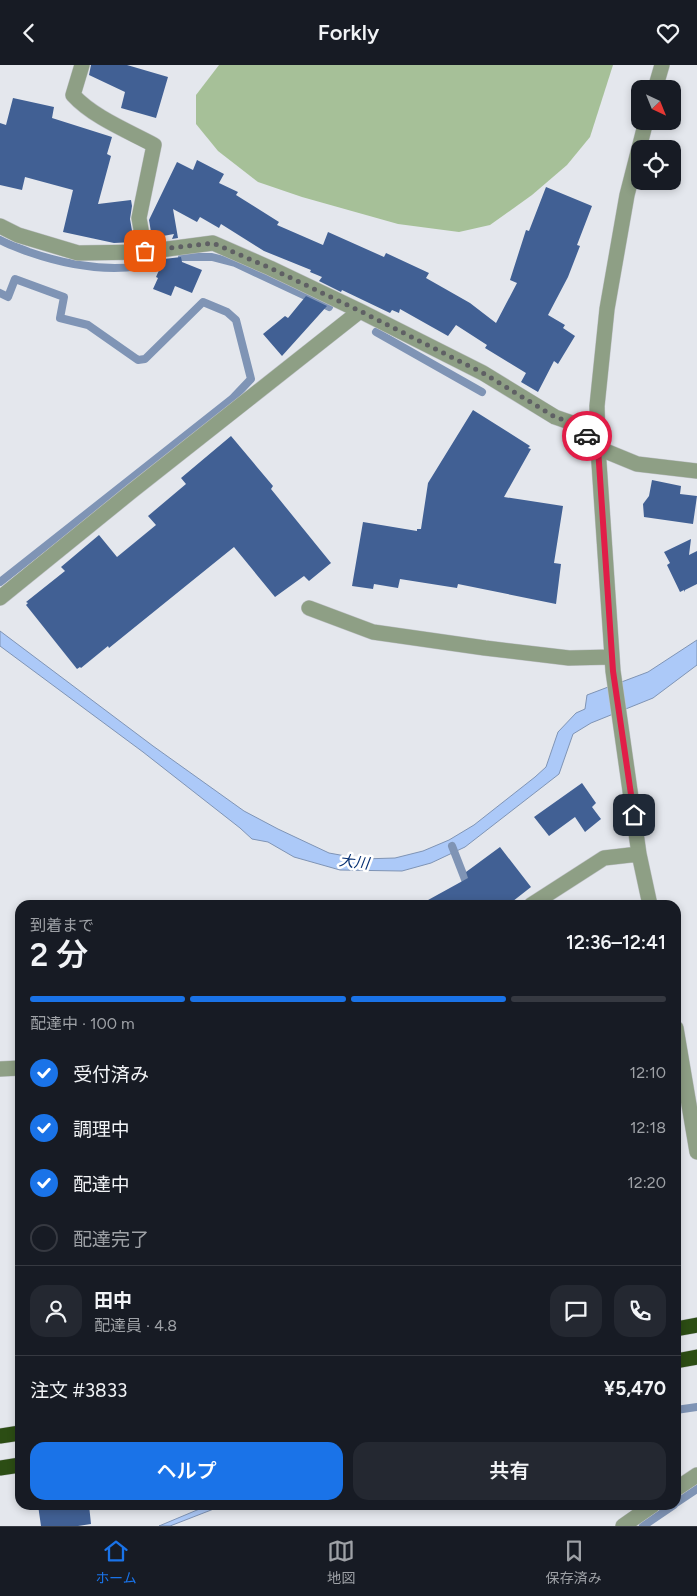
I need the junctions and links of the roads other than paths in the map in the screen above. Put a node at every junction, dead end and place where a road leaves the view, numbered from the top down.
1 (82, 65) edge
2 (662, 65) edge
3 (657, 80) edge
4 (644, 130) edge
5 (0, 227) edge
6 (145, 251) junction
7 (360, 311) junction
8 (598, 448) junction
9 (697, 471) edge
10 (0, 598) edge
11 (309, 608) dead end
12 (613, 664) junction
13 (639, 854) junction
14 (539, 900) edge
15 (649, 900) edge
16 (681, 1058) edge
17 (15, 1068) edge
18 (0, 1069) edge
19 (697, 1152) edge
20 (697, 1325) edge
21 (681, 1328) edge
22 (697, 1357) edge
23 (681, 1360) edge
24 (15, 1434) edge
25 (0, 1436) edge
26 (15, 1466) edge
27 (0, 1468) edge
28 (697, 1475) edge
29 (681, 1486) edge
30 (646, 1510) edge
31 (623, 1526) edge

1 - 6 street
2 - 3 street
4 - 8 street
5 - 6 street
6 - 7 street
7 - 8 street
7 - 10 street
8 - 9 street
8 - 12 street
11 - 12 street
12 - 13 street
13 - 14 street
13 - 15 street
16 - 19 street
17 - 18 street
20 - 21 highway
22 - 23 highway
24 - 25 highway
26 - 27 highway
28 - 29 street
30 - 31 street

